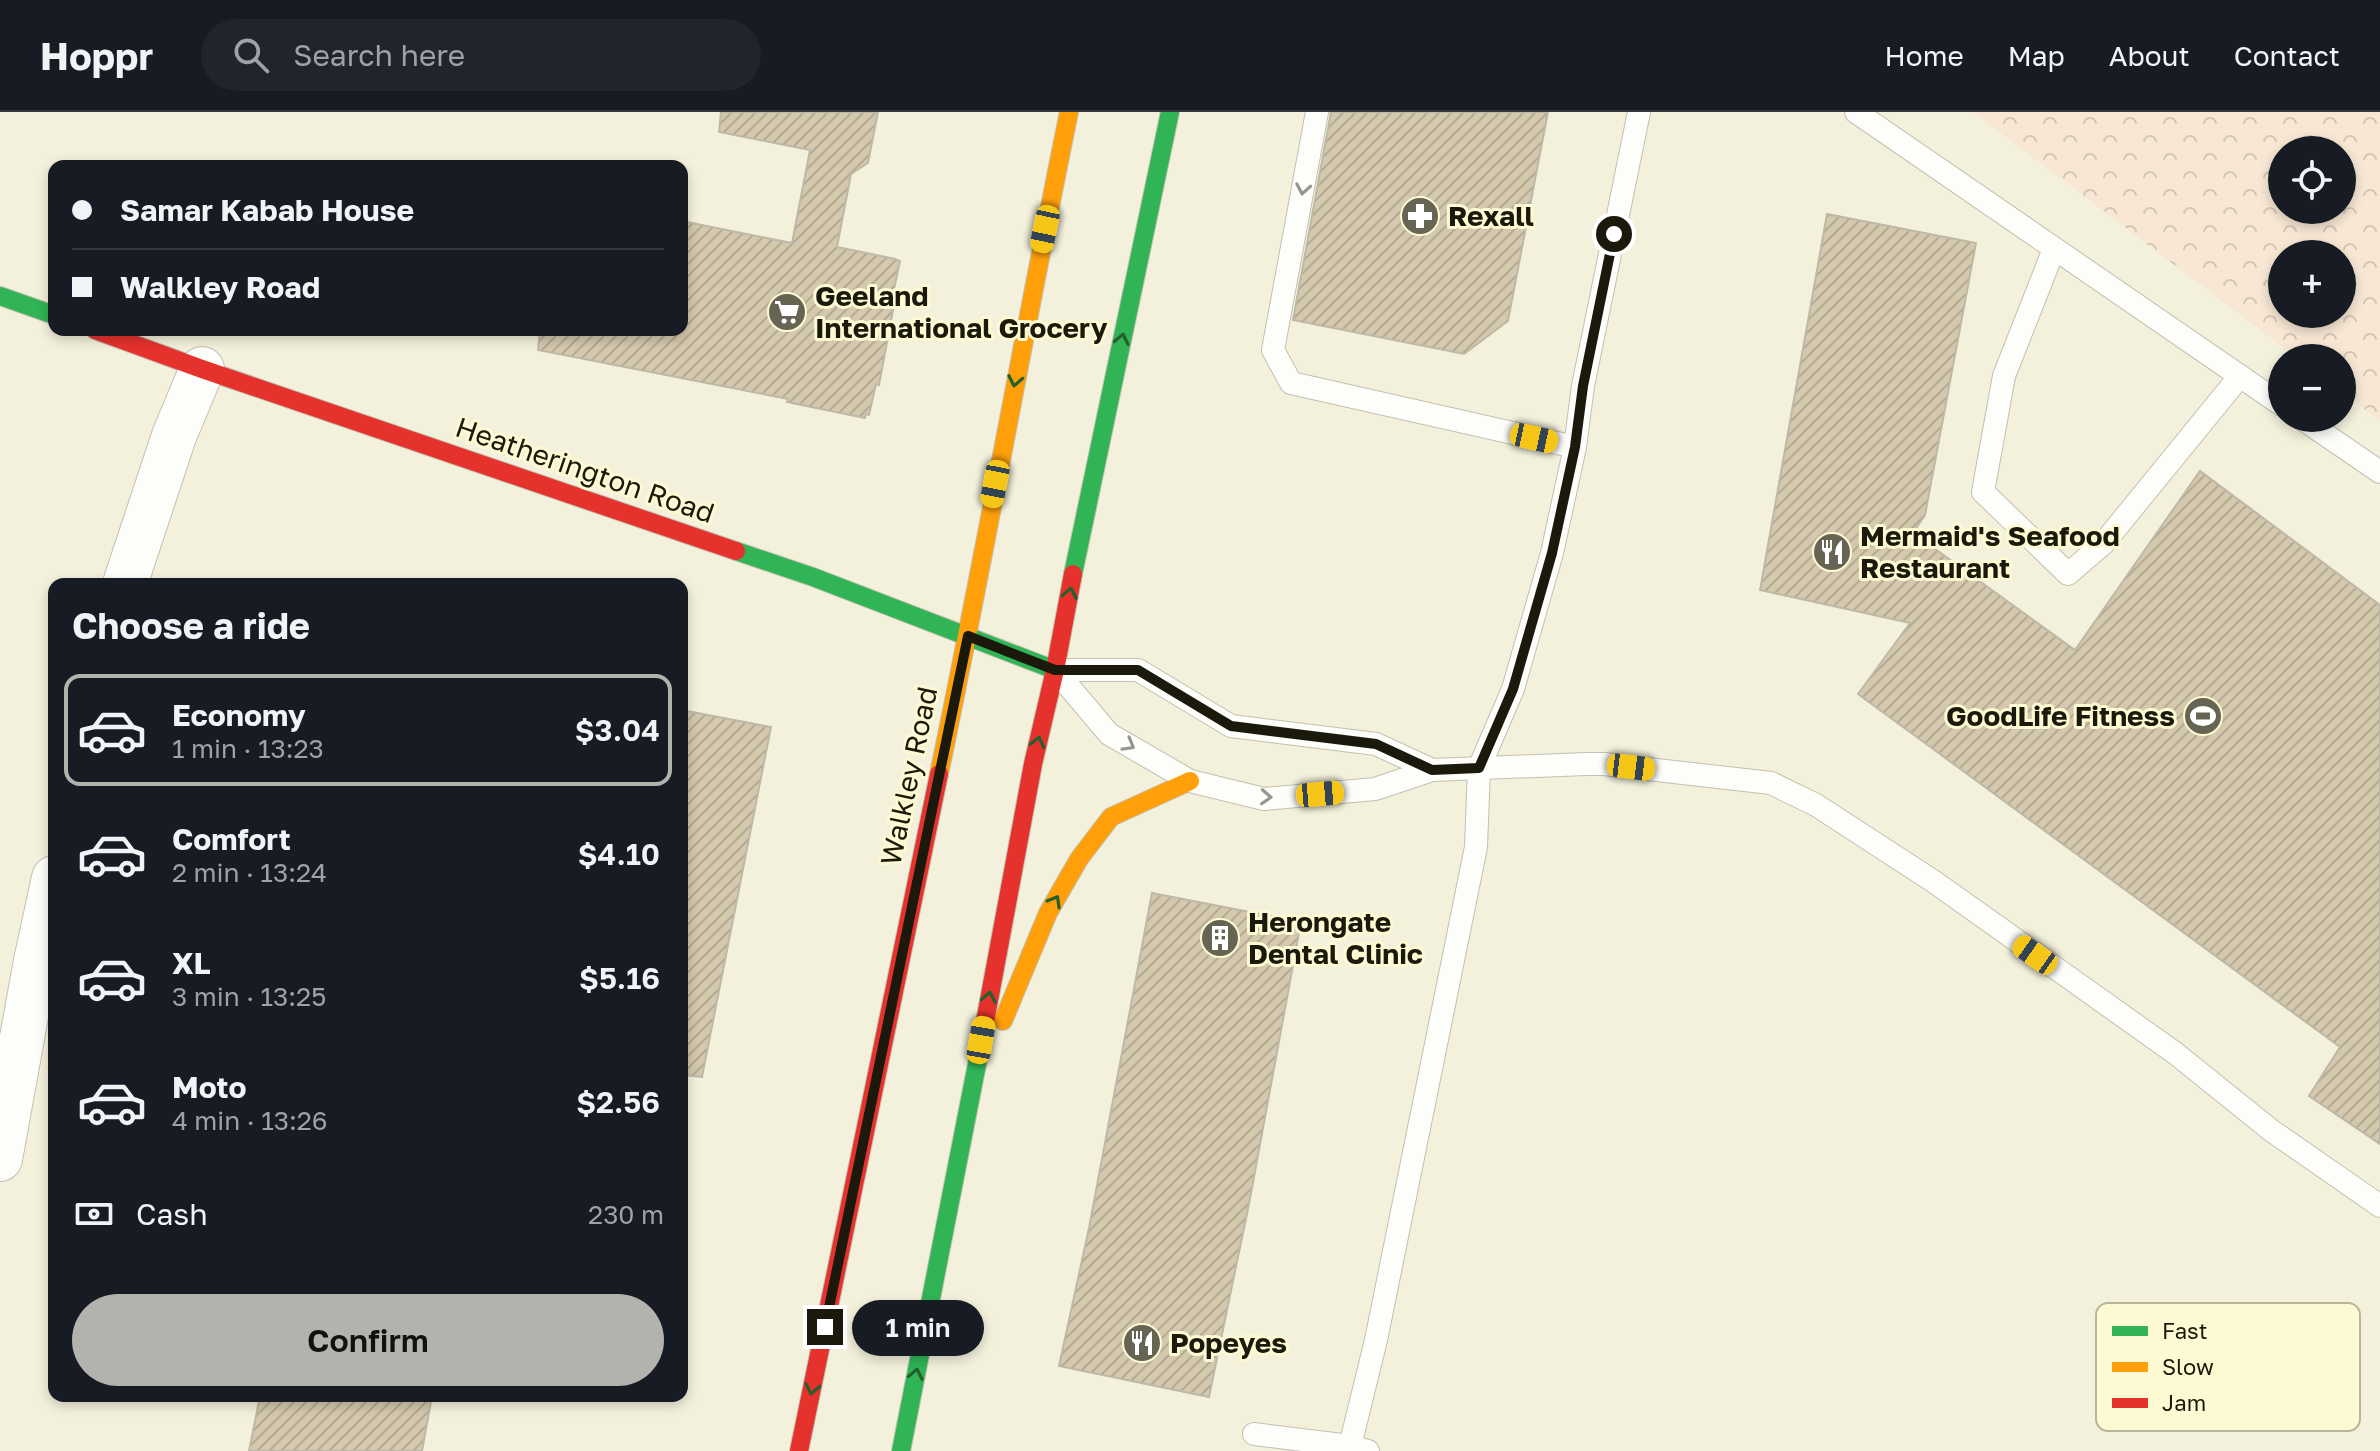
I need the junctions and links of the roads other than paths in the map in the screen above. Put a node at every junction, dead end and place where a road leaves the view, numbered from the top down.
1 (1069, 112) edge
2 (1170, 112) edge
3 (1317, 112) edge
4 (1639, 112) edge
5 (1856, 112) edge
6 (2054, 249) junction
7 (0, 296) edge
8 (48, 313) edge
9 (111, 336) edge
10 (202, 369) junction
11 (2240, 376) junction
12 (2268, 395) edge
13 (2321, 432) edge
14 (1575, 447) junction
15 (2380, 472) edge
16 (127, 578) edge
17 (968, 636) junction
18 (1055, 670) junction
19 (1479, 768) junction
20 (1432, 770) junction
21 (1190, 781) junction
22 (48, 906) edge
23 (970, 1101) junction
24 (1, 1145) edge
25 (2380, 1206) edge
26 (1254, 1434) dead end
27 (1359, 1448) edge
28 (799, 1451) edge
29 (901, 1451) edge

1 -> 17 main road, Walkley Road
18 -> 2 main road
3 -> 14 lane
4 - 14 lane
5 - 6 lane
6 - 11 lane
6 - 11 lane
7 - 8 main road
9 - 10 main road, Heatherington Road
10 - 16 street
10 - 17 main road, Heatherington Road
11 - 12 lane
13 - 15 lane
14 - 19 lane
17 - 18 main road, Heatherington Road
17 -> 28 main road, Walkley Road
18 - 20 lane
18 -> 21 lane
23 -> 18 main road
19 - 20 lane
19 - 25 lane
19 - 27 lane
21 -> 20 lane
23 -> 21 main road
22 - 24 street
29 -> 23 main road
26 - 27 lane

